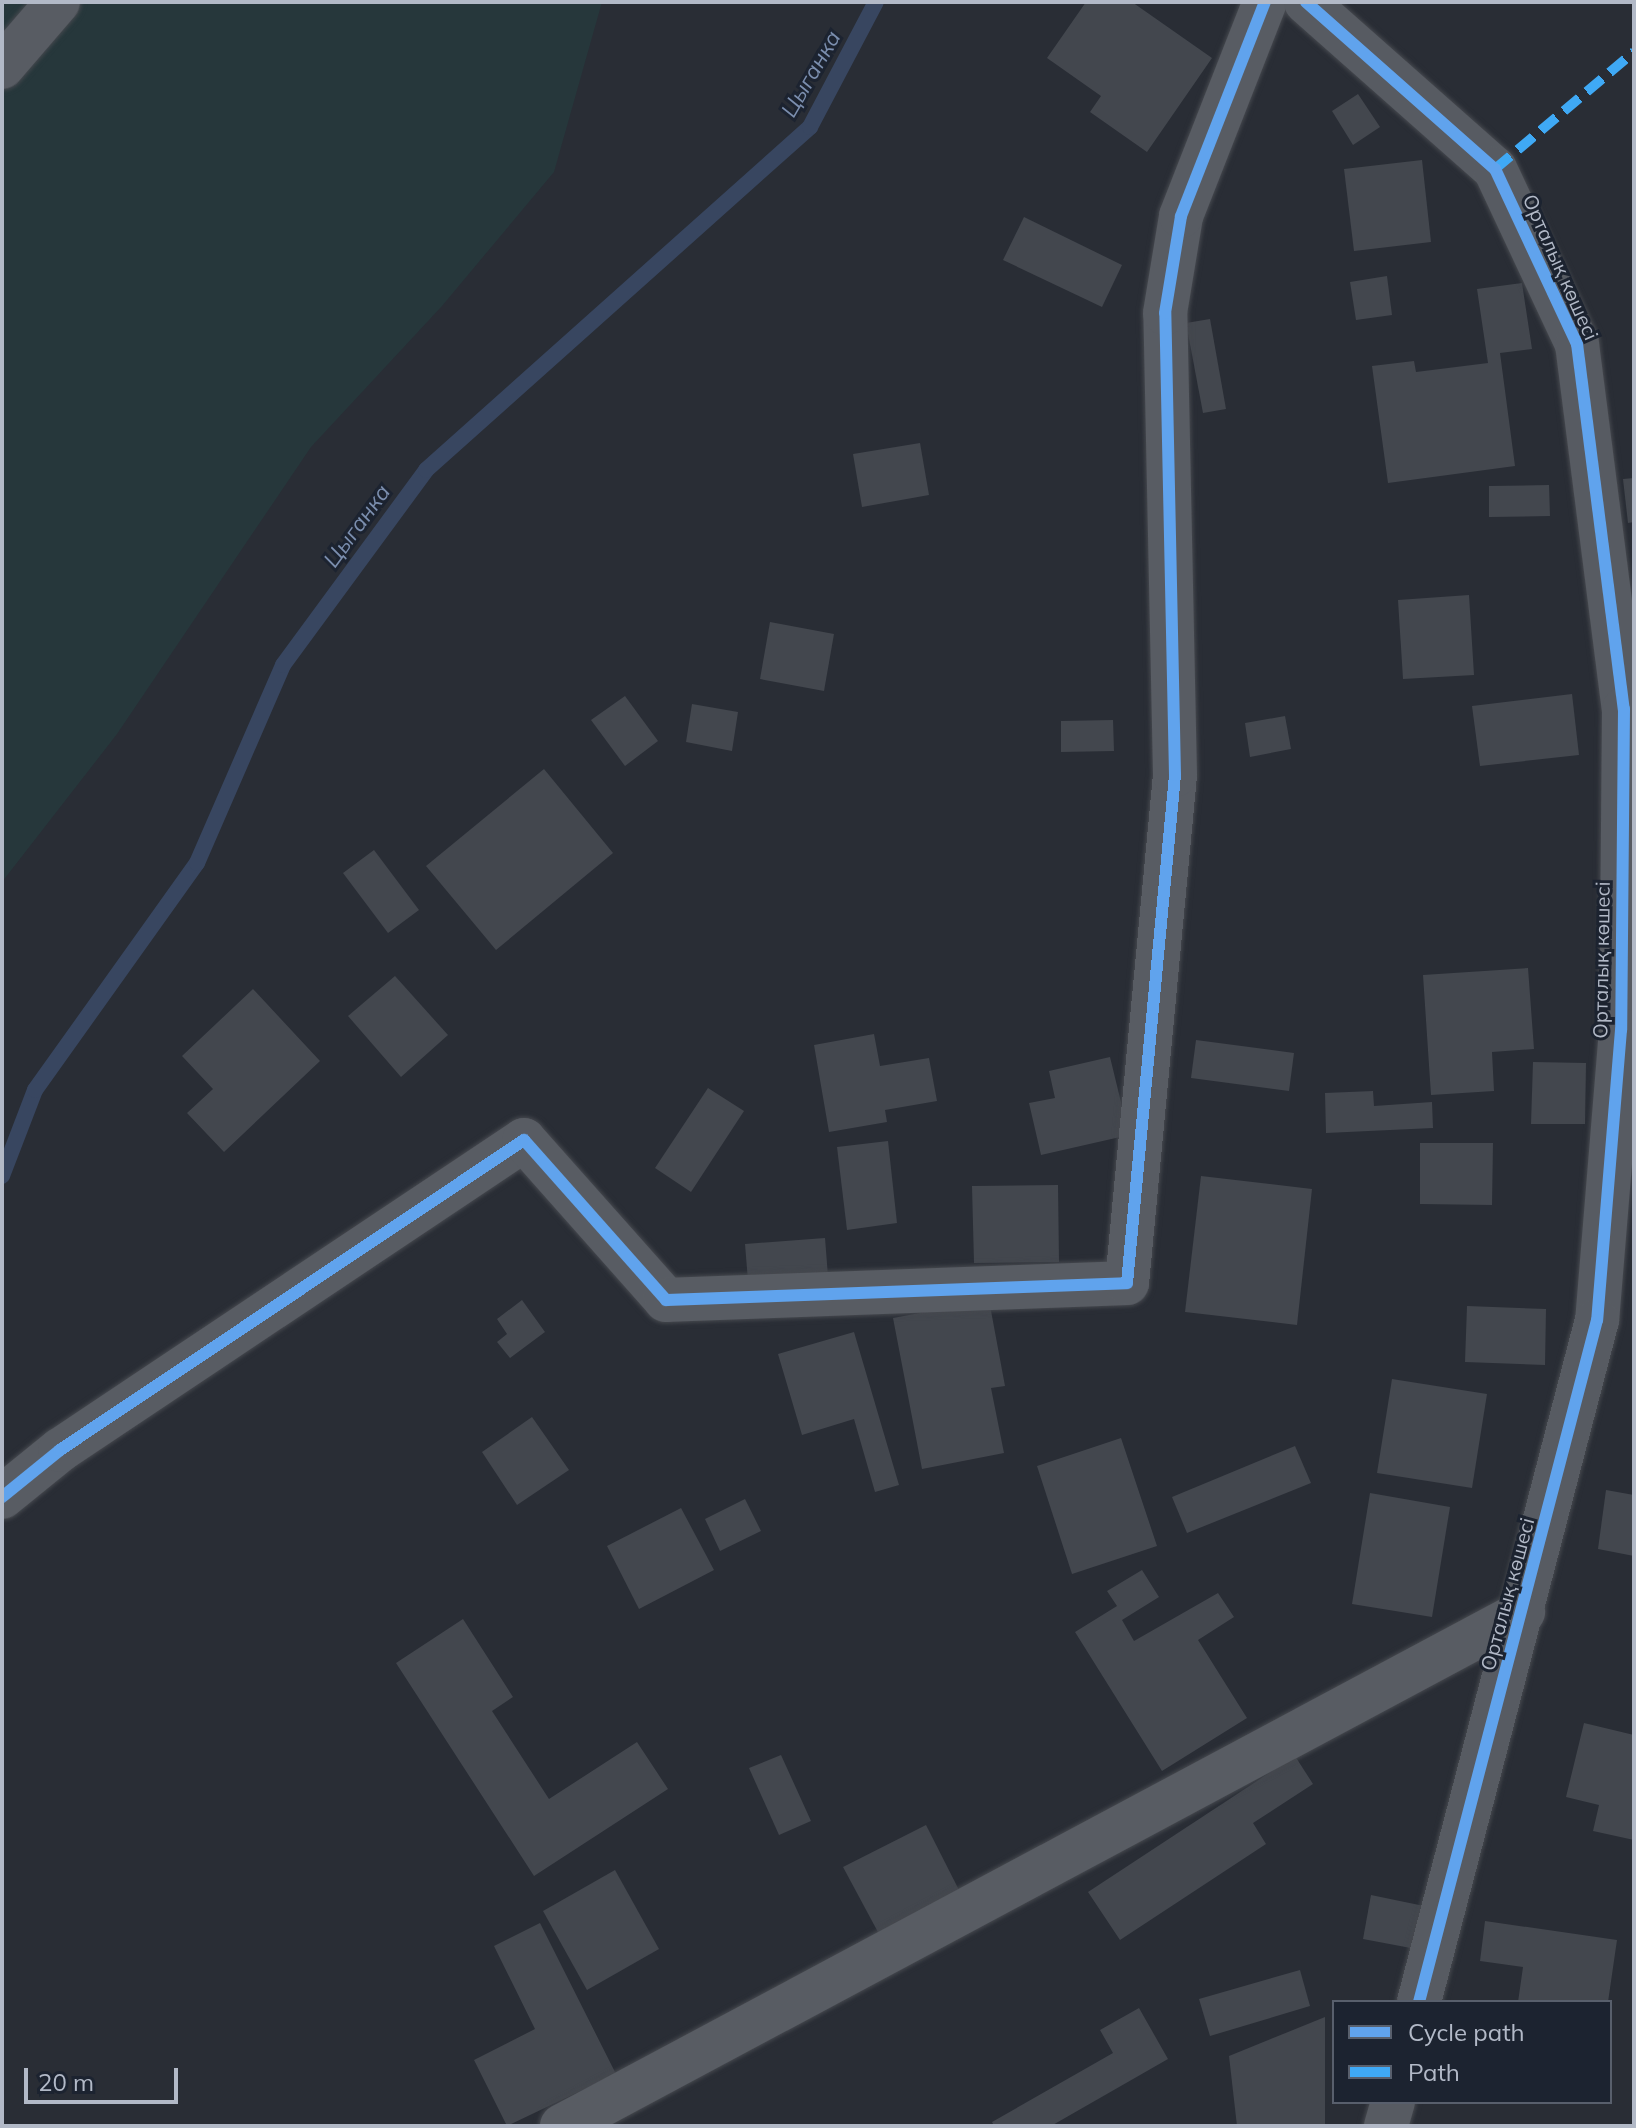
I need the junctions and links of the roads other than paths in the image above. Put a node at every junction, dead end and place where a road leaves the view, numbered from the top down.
1 (58, 2) edge
2 (1265, 2) edge
3 (1306, 2) edge
4 (2, 67) edge
5 (2, 1497) edge
6 (1523, 1612) junction
7 (1420, 2000) edge
8 (1392, 2104) edge
9 (562, 2126) edge
10 (1386, 2126) edge

1 - 4 street
2 - 5 street
3 - 6 street, Орталық көшесі
6 - 7 street, Орталық көшесі
6 - 9 street
8 - 10 street

